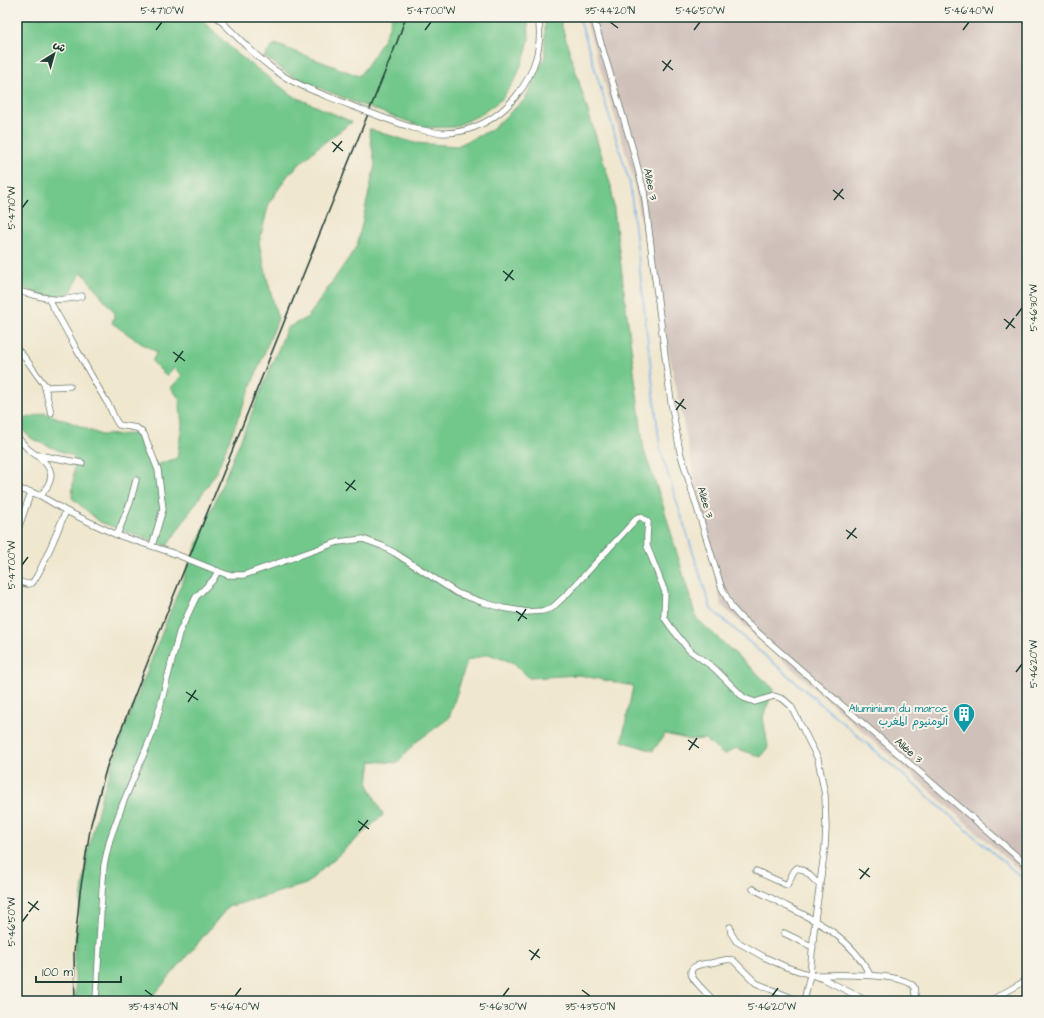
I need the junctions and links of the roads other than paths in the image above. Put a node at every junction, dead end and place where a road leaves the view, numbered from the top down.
1 (217, 17) edge
2 (538, 17) edge
3 (593, 17) edge
4 (17, 291) edge
5 (82, 296) dead end
6 (49, 300) junction
7 (17, 349) edge
8 (44, 383) junction
9 (70, 386) dead end
10 (51, 413) dead end
11 (17, 437) edge
12 (36, 455) junction
13 (82, 463) dead end
14 (136, 480) dead end
15 (17, 489) edge
16 (31, 492) junction
17 (40, 496) junction
18 (66, 511) junction
19 (17, 532) edge
20 (117, 535) junction
21 (152, 546) junction
22 (218, 571) junction
23 (17, 580) edge
24 (1027, 865) edge
25 (756, 871) dead end
26 (820, 885) junction
27 (753, 889) dead end
28 (815, 919) junction
29 (730, 927) dead end
30 (784, 933) dead end
31 (813, 947) junction
32 (810, 975) junction
33 (870, 975) junction
34 (1027, 980) edge
35 (712, 1000) dead end
36 (96, 1001) edge
37 (799, 1001) edge
38 (804, 1001) edge
39 (867, 1001) edge
40 (916, 1001) edge
41 (990, 1001) edge

1 - 2 street, bridge
3 - 24 street, Allée 3
4 - 6 street
5 - 6 street
6 - 21 street
7 - 8 street
8 - 9 street
8 - 10 street
11 - 12 street
12 - 13 street
12 - 17 street
14 - 20 street
15 - 16 street
16 - 17 street
16 - 19 street
17 - 18 street
18 - 20 street
18 - 23 street
20 - 21 street
21 - 22 street, bridge
22 - 26 street
22 - 36 street
25 - 26 street
26 - 28 street
27 - 28 street
28 - 31 street
28 - 33 street
29 - 32 street
30 - 31 street
31 - 32 street
32 - 33 street
32 - 38 street
32 - 39 street
33 - 40 street
34 - 41 street
35 - 37 street

